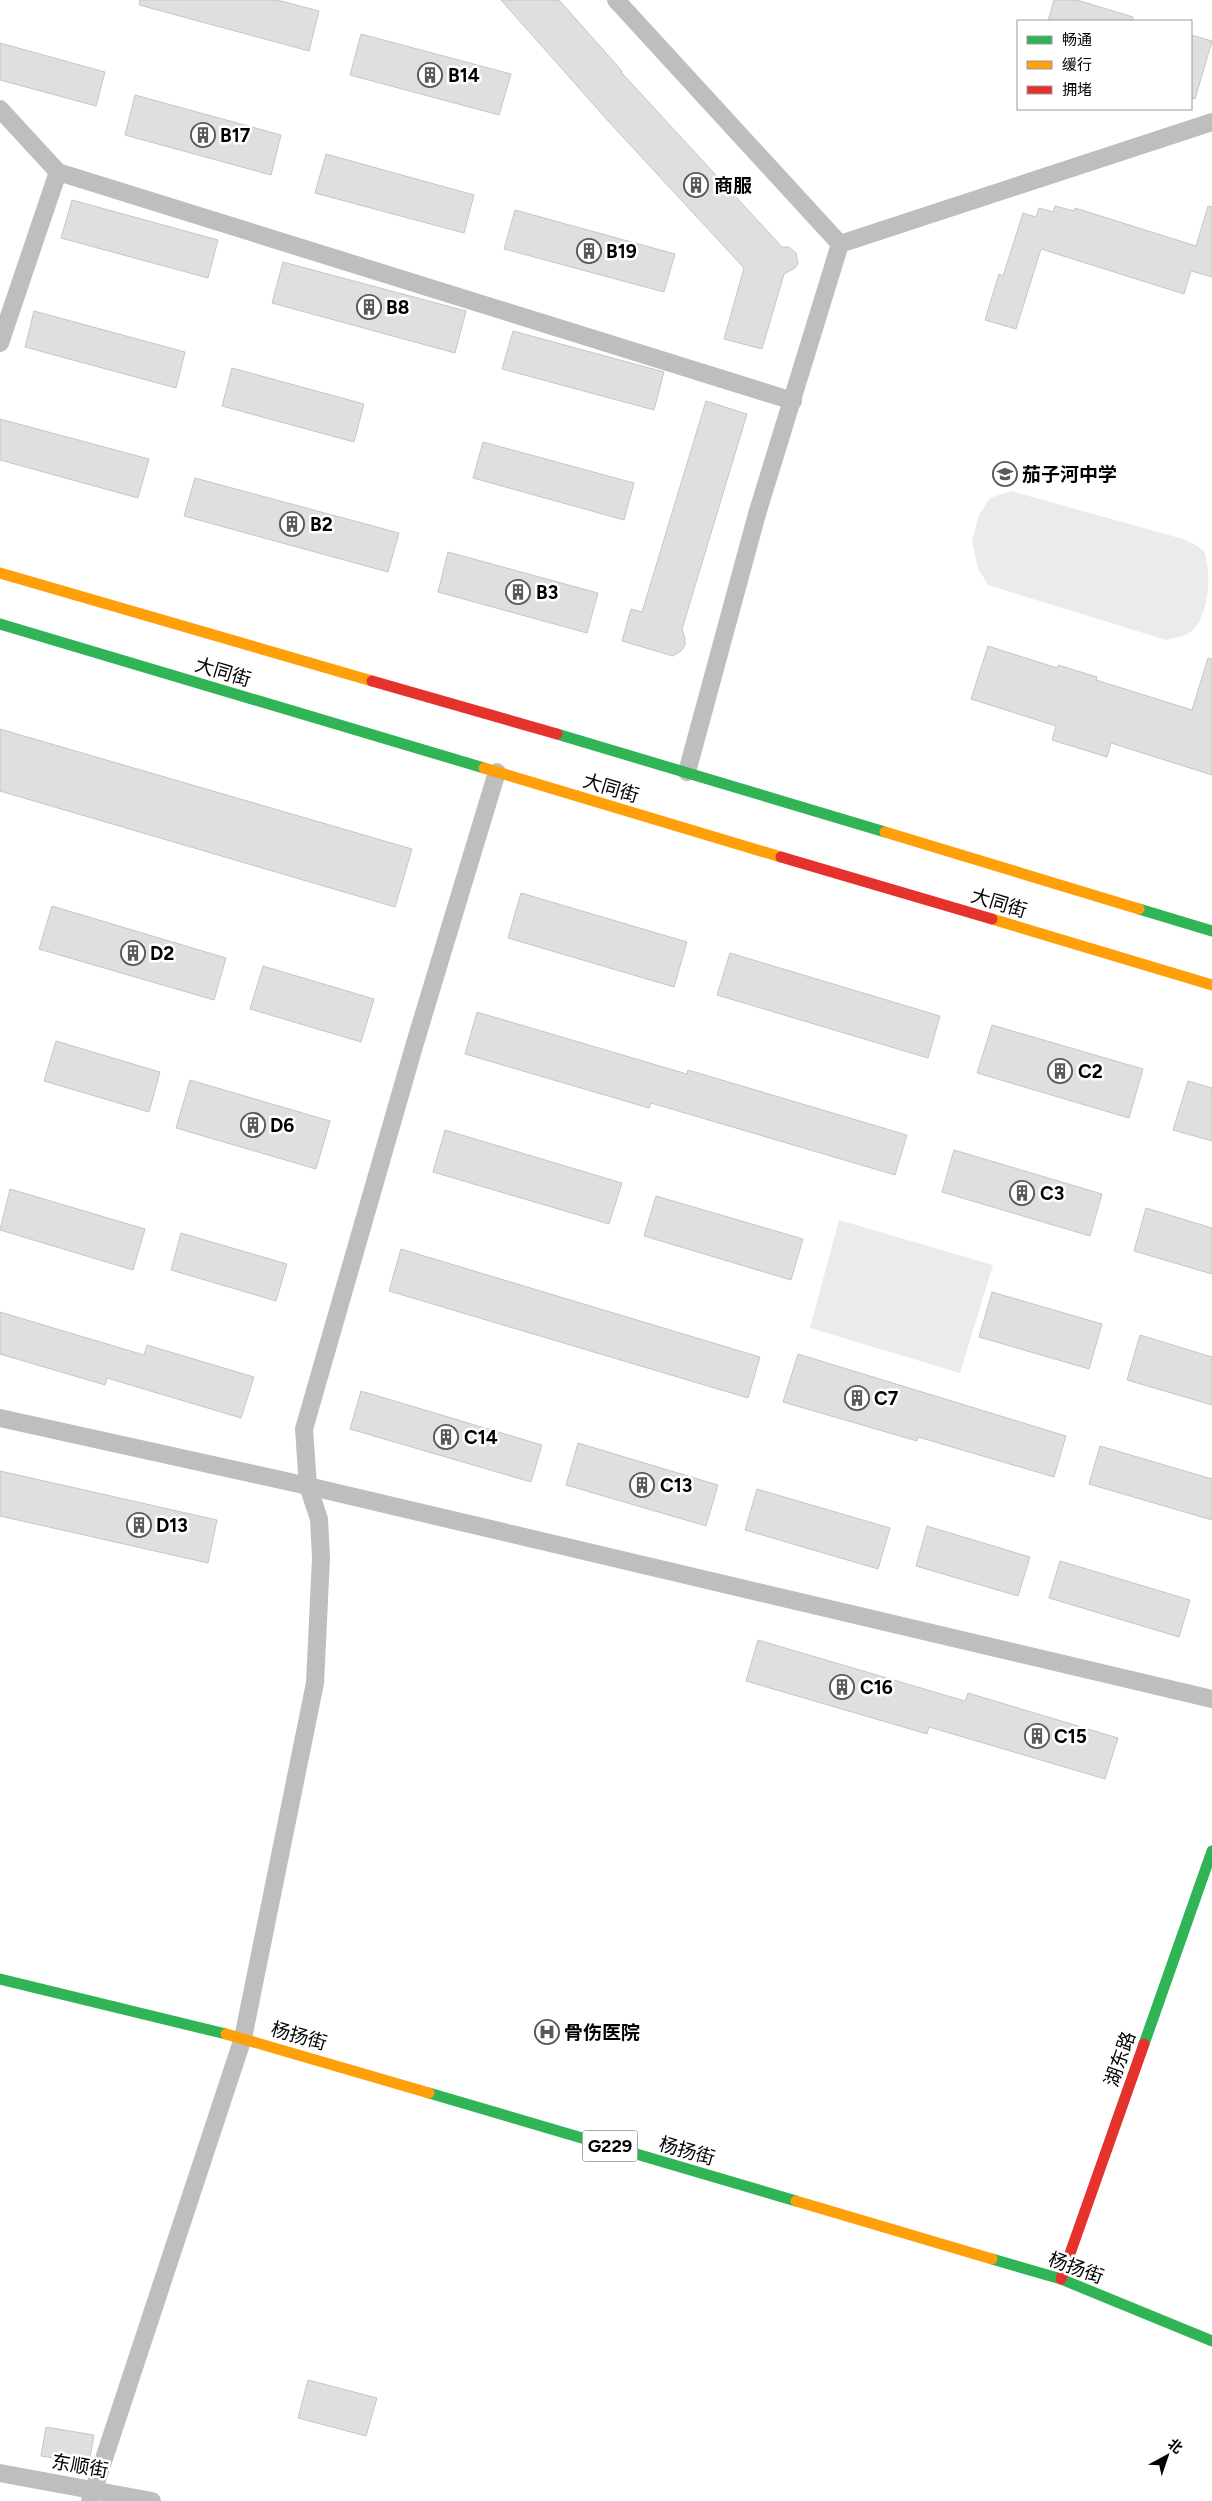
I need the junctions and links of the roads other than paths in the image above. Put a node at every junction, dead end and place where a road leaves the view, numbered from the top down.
1 (616, 0) edge
2 (0, 109) edge
3 (1212, 122) edge
4 (58, 172) junction
5 (840, 244) junction
6 (0, 343) edge
7 (793, 401) junction
8 (0, 573) edge
9 (0, 624) edge
10 (497, 772) junction
11 (687, 772) junction
12 (1212, 931) edge
13 (1212, 985) edge
14 (0, 1418) edge
15 (308, 1486) junction
16 (1212, 1699) edge
17 (1212, 1851) edge
18 (0, 1979) edge
19 (243, 2038) junction
20 (1061, 2279) junction
21 (1212, 2341) edge
22 (0, 2474) edge
23 (92, 2495) edge
24 (152, 2501) edge

1 - 5 street
2 - 4 street
3 - 5 street
4 - 6 street
4 - 7 street
5 - 7 street
7 - 11 street
8 - 11 main road, 大同街
9 - 10 main road, 大同街
10 - 13 main road, 大同街
10 - 15 street
11 - 12 main road, 大同街
14 - 15 street
15 - 16 street
15 - 19 street
17 - 20 main road, 湖东路
18 - 19 main road, 杨扬街 / G229
19 - 20 main road, 杨扬街 / G229
19 - 23 street
20 - 21 main road, 杨扬街 / G229
22 - 23 street, 东顺街
23 - 24 street, 东顺街

